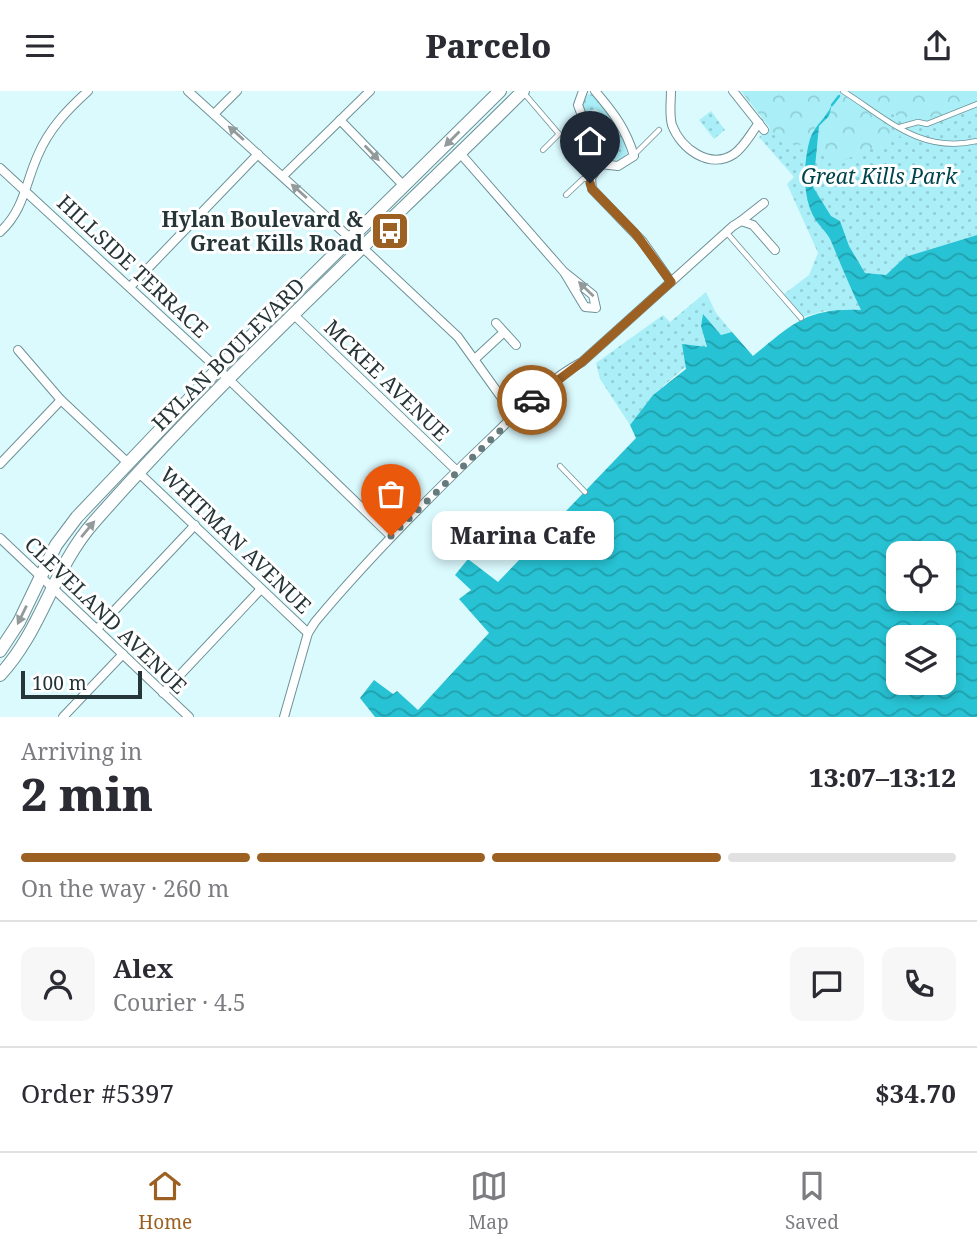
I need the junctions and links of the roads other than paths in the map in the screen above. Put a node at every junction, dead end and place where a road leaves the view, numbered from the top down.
1 (188, 91) edge
2 (237, 91) edge
3 (370, 91) edge
4 (500, 91) edge
5 (523, 91) edge
6 (583, 91) edge
7 (595, 91) edge
8 (671, 91) edge
9 (733, 91) edge
10 (843, 91) edge
11 (83, 93) edge
12 (977, 104) edge
13 (215, 114) junction
14 (340, 120) junction
15 (900, 127) junction
16 (659, 130) dead end
17 (977, 141) edge
18 (543, 150) dead end
19 (459, 152) junction
20 (258, 154) junction
21 (634, 156) junction
22 (600, 164) junction
23 (0, 168) edge
24 (283, 176) junction
25 (591, 178) junction
26 (405, 187) junction
27 (27, 191) junction
28 (566, 195) dead end
29 (764, 203) dead end
30 (733, 227) junction
31 (0, 232) edge
32 (357, 243) junction
33 (775, 250) dead end
34 (564, 272) junction
35 (671, 282) junction
36 (130, 287) junction
37 (293, 314) junction
38 (801, 318) dead end
39 (496, 323) dead end
40 (503, 333) junction
41 (516, 345) dead end
42 (18, 351) dead end
43 (476, 358) junction
44 (223, 374) junction
45 (61, 400) junction
46 (514, 415) junction
47 (128, 463) junction
48 (0, 464) edge
49 (560, 466) dead end
50 (456, 470) junction
51 (139, 473) junction
52 (585, 492) dead end
53 (195, 526) junction
54 (391, 536) junction
55 (0, 538) edge
56 (40, 575) junction
57 (53, 587) junction
58 (261, 589) junction
59 (97, 629) junction
60 (308, 633) junction
61 (0, 652) edge
62 (123, 654) junction
63 (0, 675) edge
64 (163, 693) junction
65 (63, 717) edge
66 (189, 717) edge
67 (284, 717) edge

1 - 13 street
2 - 13 street
3 - 14 street
4 -> 26 main road, HYLAN BOULEVARD
5 - 18 lane
5 - 19 main road, HYLAN BOULEVARD
6 - 22 street
7 - 21 street
8 - 9 street
10 - 15 lane
11 - 27 street
12 - 15 lane
20 -> 13 street
14 - 24 street
14 -> 26 street
15 - 17 lane
16 - 21 lane
19 - 32 main road, HYLAN BOULEVARD
19 - 34 street
20 - 24 street
20 - 36 street
21 - 22 street
22 - 25 street
23 - 27 street, HILLSIDE TERRACE
32 -> 24 street
25 - 28 lane
25 - 35 street
26 - 32 main road, HYLAN BOULEVARD
27 - 31 street
27 - 36 street, HILLSIDE TERRACE
29 - 30 street
30 - 33 street
30 - 35 street
30 - 38 lane
32 - 37 main road, HYLAN BOULEVARD
32 - 43 street
32 - 44 main road, HYLAN BOULEVARD
34 -> 34 street
35 - 46 street
36 - 44 street, HILLSIDE TERRACE
37 - 44 main road, HYLAN BOULEVARD
37 - 50 street, MCKEE AVENUE
39 - 40 street
40 - 41 street
40 - 43 street
42 - 45 street
43 - 46 street
44 - 47 main road, HYLAN BOULEVARD
44 - 51 main road, HYLAN BOULEVARD
44 - 54 street, HILLSIDE TERRACE
45 - 47 street
45 - 48 street
46 - 50 street
47 - 56 main road, HYLAN BOULEVARD
49 - 52 lane
50 - 54 street
51 - 53 street, WHITMAN AVENUE
57 -> 51 main road, HYLAN BOULEVARD
53 - 58 street, WHITMAN AVENUE
53 - 59 street
54 - 60 street
55 - 56 street, CLEVELAND AVENUE
56 - 57 street, CLEVELAND AVENUE
56 -> 61 main road, HYLAN BOULEVARD
57 - 59 street, CLEVELAND AVENUE
57 - 63 main road, HYLAN BOULEVARD
58 - 60 street, WHITMAN AVENUE
58 - 64 street
59 - 62 street, CLEVELAND AVENUE
60 - 67 street
62 - 64 street, CLEVELAND AVENUE
62 - 65 street
64 - 66 street, CLEVELAND AVENUE

